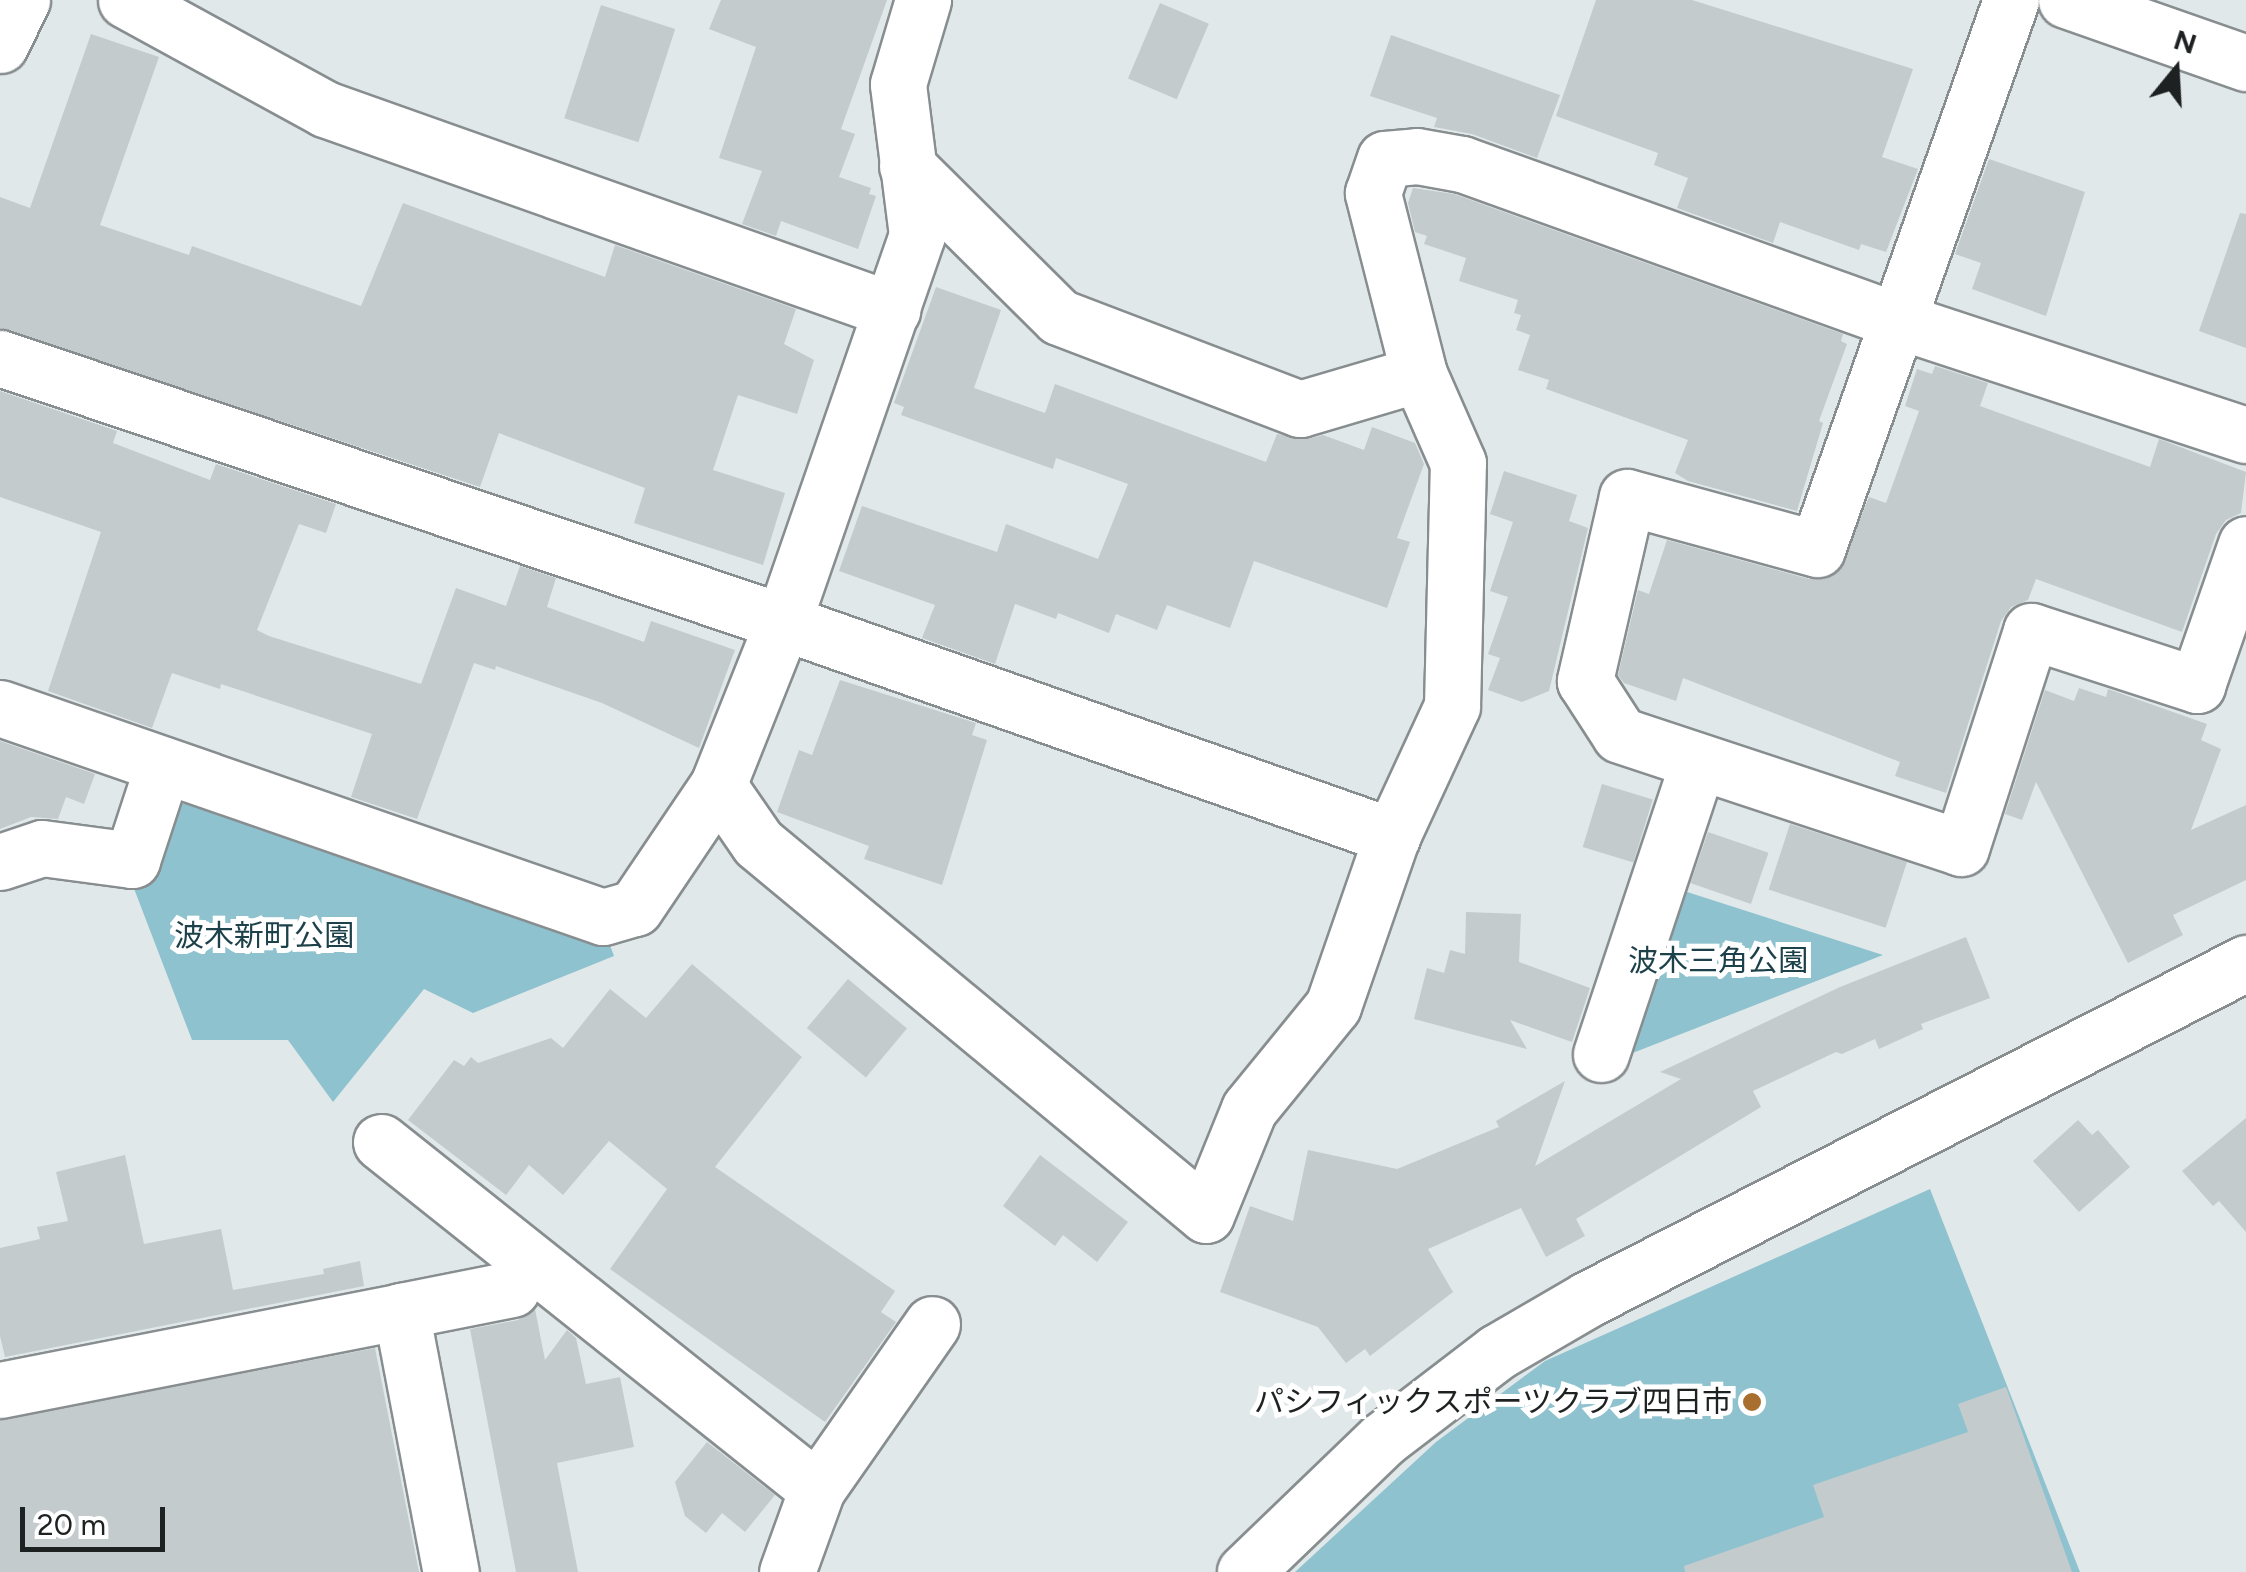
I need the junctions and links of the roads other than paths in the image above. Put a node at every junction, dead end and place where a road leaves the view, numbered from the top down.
1 (22, 0) edge
2 (126, 0) edge
3 (923, 0) edge
4 (2011, 0) edge
5 (2066, 0) edge
6 (0, 45) edge
7 (2246, 64) edge
8 (908, 166) junction
9 (892, 310) junction
10 (1900, 321) junction
11 (0, 358) edge
12 (1420, 374) junction
13 (2246, 435) edge
14 (2246, 544) edge
15 (783, 622) junction
16 (0, 708) edge
17 (1698, 763) junction
18 (163, 765) junction
19 (718, 784) junction
20 (1392, 836) junction
21 (0, 862) edge
22 (2246, 963) edge
23 (1602, 1054) dead end
24 (382, 1142) dead end
25 (512, 1289) dead end
26 (402, 1312) junction
27 (932, 1324) dead end
28 (0, 1390) edge
29 (818, 1489) junction
30 (451, 1572) edge
31 (787, 1572) edge
32 (1245, 1572) edge

1 - 6 street
2 - 9 street
3 - 8 street
4 - 10 street
5 - 7 street
8 - 9 street
8 - 12 street
9 - 15 street
10 - 12 street
10 - 13 street
10 - 17 street
11 - 15 street
12 - 20 street
14 - 17 street
15 - 19 street
15 - 20 street
16 - 18 street
17 - 23 street
18 - 19 street
18 - 21 street
19 - 20 street
22 - 32 street
24 - 29 street
25 - 26 street
26 - 28 street
26 - 30 street
27 - 29 street
29 - 31 street

